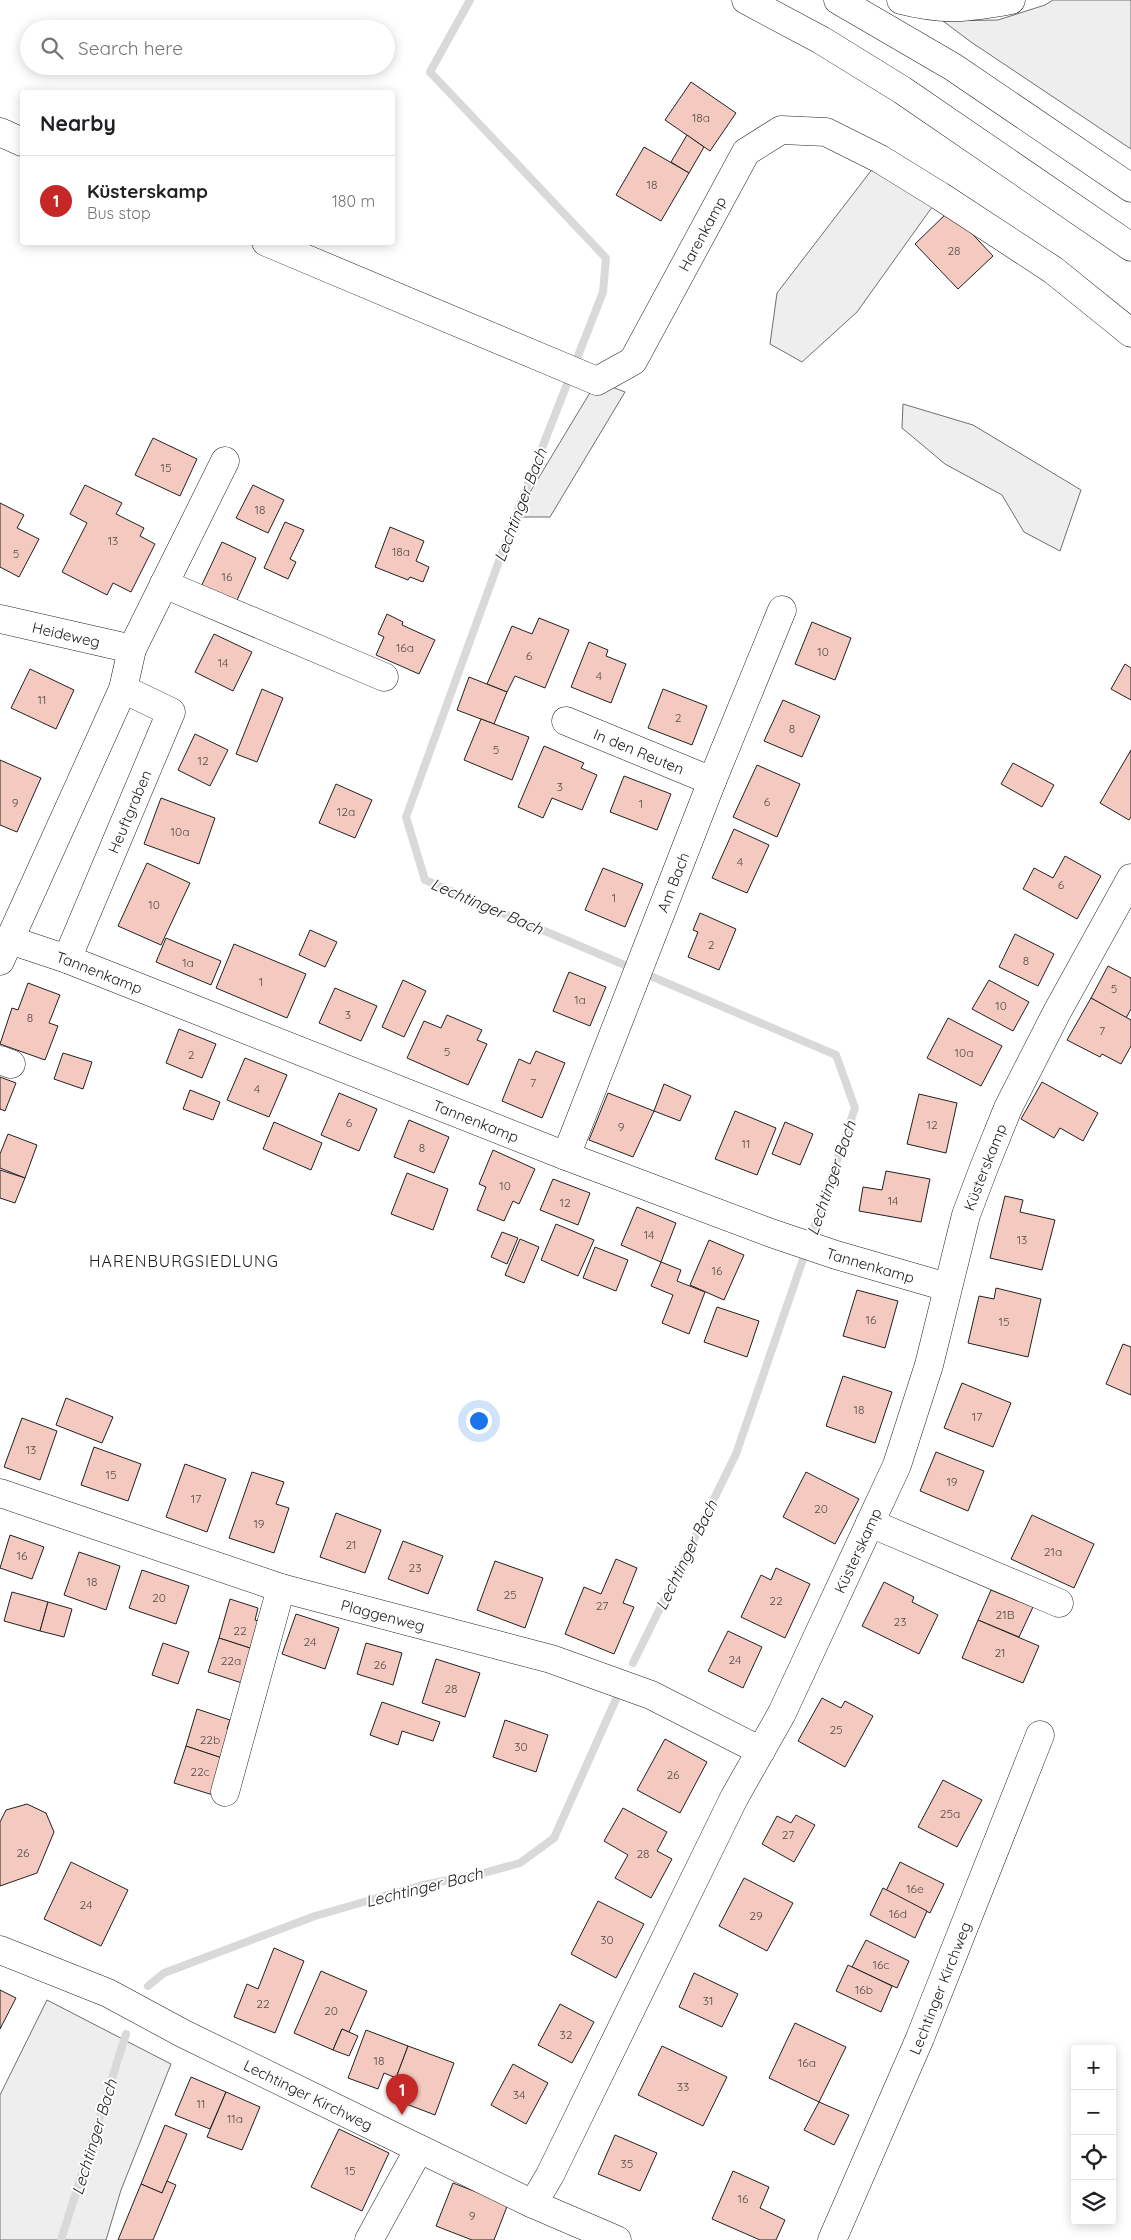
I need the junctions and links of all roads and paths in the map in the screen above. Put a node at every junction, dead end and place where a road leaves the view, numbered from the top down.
1 (746, 0) edge
2 (838, 0) edge
3 (901, 0) edge
4 (1011, 0) edge
5 (0, 132) edge
6 (20, 141) edge
7 (1131, 188) edge
8 (273, 245) edge
9 (1131, 247) edge
10 (1131, 333) edge
11 (225, 461) dead end
12 (164, 584) junction
13 (782, 610) dead end
14 (0, 619) edge
15 (132, 648) junction
16 (384, 677) dead end
17 (123, 689) junction
18 (566, 721) dead end
19 (712, 781) junction
20 (1131, 878) edge
21 (5, 951) edge
22 (67, 960) junction
23 (566, 1156) junction
24 (947, 1288) junction
25 (0, 1493) edge
26 (870, 1523) junction
27 (281, 1588) junction
28 (1059, 1603) dead end
29 (1040, 1735) dead end
30 (761, 1751) junction
31 (225, 1792) dead end
32 (0, 1950) edge
33 (419, 2149) junction
34 (533, 2204) junction
35 (369, 2240) edge
36 (617, 2240) edge
37 (832, 2240) edge

1 - 9 main road
2 - 7 main road
3 - 4 main road
5 - 6 main road
8 - 10 main road, Harenkamp
11 - 12 main road
12 - 15 main road
12 - 16 main road
13 - 19 main road, Am Bach
14 - 15 main road, Heideweg
15 - 17 main road
17 - 21 main road
17 - 22 main road, Heuftgraben
18 - 19 main road, In den Reuten
19 - 23 main road, Am Bach
20 - 24 main road, Küsterskamp
21 - 22 main road, Tannenkamp
22 - 23 main road, Tannenkamp
23 - 24 main road, Tannenkamp
24 - 26 main road, Küsterskamp
25 - 27 main road, Plaggenweg
26 - 28 main road
26 - 30 main road, Küsterskamp
27 - 30 main road, Plaggenweg
27 - 31 main road
29 - 37 main road, Lechtinger Kirchweg
30 - 34 main road, Küsterskamp
32 - 33 main road, Lechtinger Kirchweg
33 - 34 main road, Lechtinger Kirchweg
33 - 35 main road
34 - 36 main road, Lechtinger Kirchweg

